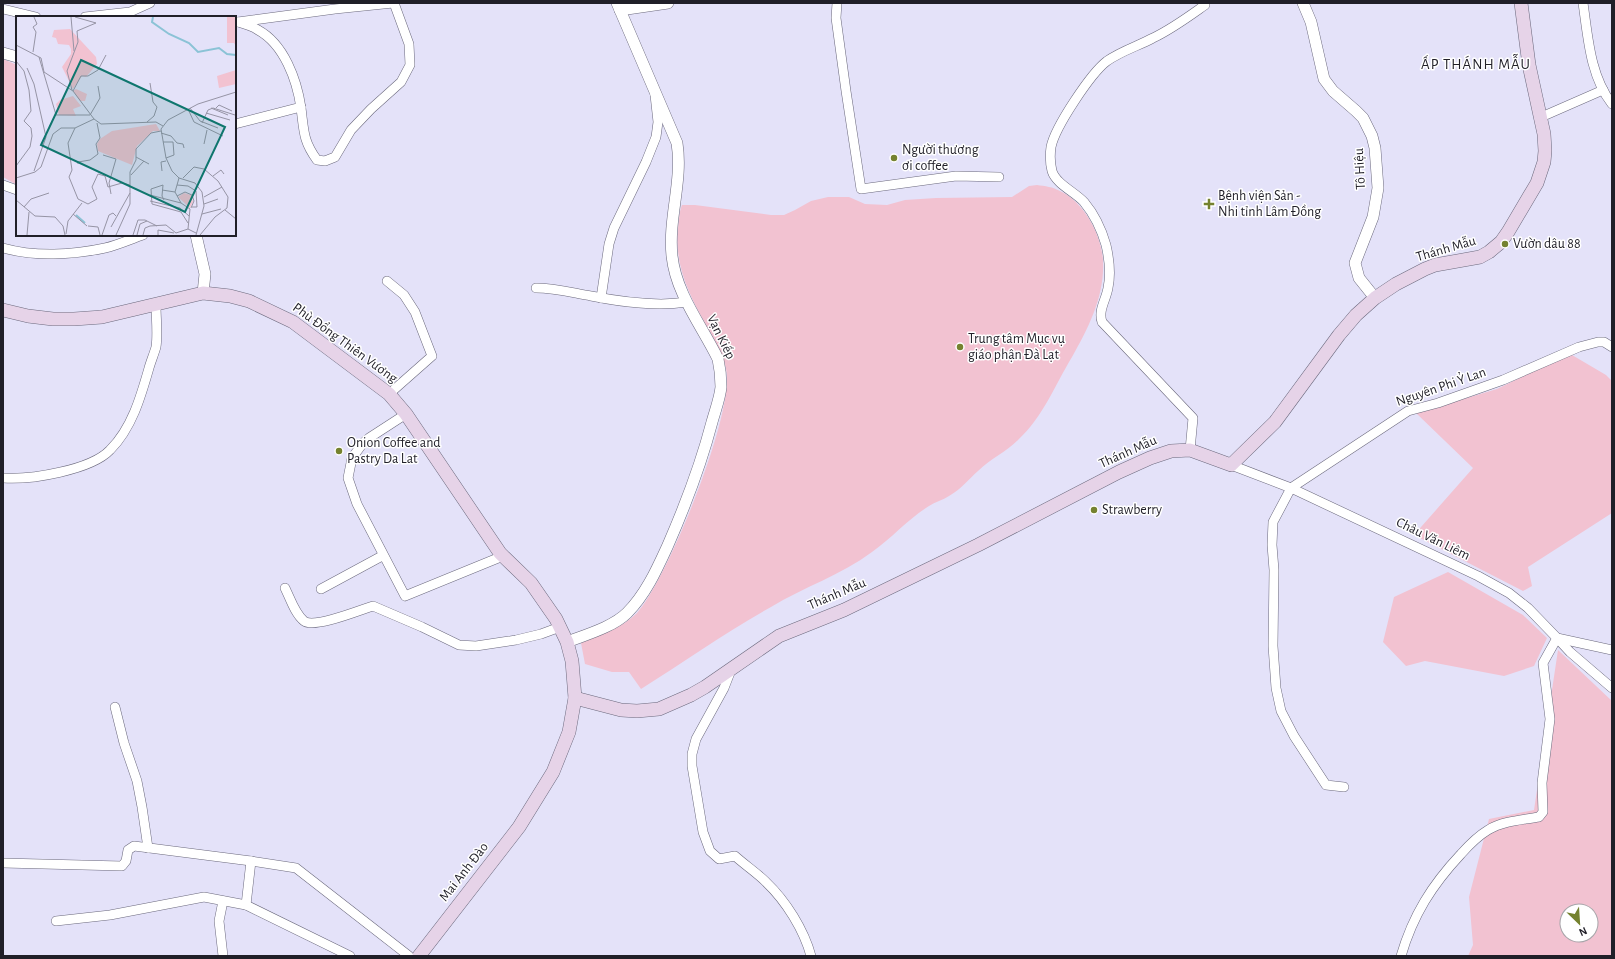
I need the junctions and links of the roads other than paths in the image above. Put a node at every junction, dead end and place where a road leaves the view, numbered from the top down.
1 (150, 3) edge
2 (393, 3) edge
3 (668, 3) edge
4 (836, 3) edge
5 (1203, 3) edge
6 (1303, 3) edge
7 (1521, 3) edge
8 (1584, 3) edge
9 (619, 7) edge
10 (3, 9) edge
11 (32, 16) edge
12 (94, 16) edge
13 (237, 22) edge
14 (3, 54) edge
15 (16, 57) edge
16 (655, 89) junction
17 (1603, 90) junction
18 (1612, 104) edge
19 (301, 107) junction
20 (1539, 118) junction
21 (236, 124) edge
22 (999, 177) dead end
23 (3, 185) edge
24 (16, 190) edge
25 (140, 236) edge
26 (196, 236) edge
27 (3, 248) edge
28 (387, 281) dead end
29 (536, 288) dead end
30 (203, 293) junction
31 (601, 298) junction
32 (1375, 298) junction
33 (687, 302) junction
34 (156, 305) junction
35 (3, 310) edge
36 (1612, 347) edge
37 (389, 394) junction
38 (406, 414) junction
39 (1190, 450) junction
40 (1232, 465) junction
41 (3, 478) edge
42 (1291, 488) junction
43 (382, 556) junction
44 (503, 556) junction
45 (285, 588) dead end
46 (321, 589) dead end
47 (560, 627) junction
48 (1557, 638) junction
49 (567, 642) junction
50 (1612, 650) edge
51 (731, 670) junction
52 (1612, 688) edge
53 (574, 698) junction
54 (115, 707) dead end
55 (1344, 787) dead end
56 (532, 806) joint
57 (148, 848) junction
58 (251, 861) junction
59 (3, 863) edge
60 (222, 901) junction
61 (246, 905) junction
62 (56, 921) dead end
63 (223, 956) edge
64 (350, 956) edge
65 (409, 956) edge
66 (419, 956) edge
67 (810, 956) edge
68 (1401, 956) edge

1 - 12 street
2 - 13 street
2 - 19 street
3 - 9 street
4 - 22 street
5 - 39 street
6 - 32 street, Tô Hiệu
7 - 20 main road, Thánh Mẫu
8 - 17 street
9 - 16 street, Vạn Kiếp
10 - 11 street
13 - 19 street
14 - 15 street
16 - 31 street
16 - 33 street, Vạn Kiếp
17 - 18 street
17 - 20 street
19 - 21 street
20 - 32 main road, Thánh Mẫu
23 - 24 street
25 - 27 street
26 - 30 street
28 - 37 street
29 - 31 street
30 - 34 main road, Phù Đổng Thiên Vương
30 - 37 main road, Phù Đổng Thiên Vương
31 - 33 street
32 - 40 main road, Thánh Mẫu
33 - 49 street, Vạn Kiếp
34 - 35 main road, Phù Đổng Thiên Vương
34 - 41 street
36 - 42 street, Nguyên Phi Ỷ Lan
37 - 38 main road, Phù Đổng Thiên Vương
38 - 43 street
38 - 44 main road, Phù Đổng Thiên Vương
39 - 40 main road, Thánh Mẫu
39 - 51 main road, Thánh Mẫu
40 - 42 street, Châu Văn Liêm
42 - 48 street, Châu Văn Liêm
42 - 55 street
43 - 44 street
43 - 46 street
44 - 47 main road, Phù Đổng Thiên Vương
45 - 47 street
47 - 49 main road, Phù Đổng Thiên Vương
48 - 50 street
48 - 52 street, Châu Văn Liêm
48 - 68 street
49 - 53 main road, Phù Đổng Thiên Vương
51 - 53 main road, Thánh Mẫu
51 - 67 street
53 - 56 main road, Phù Đổng Thiên Vương
54 - 57 street
56 - 66 main road, Mai Anh Đào
57 - 58 street
57 - 59 street
58 - 61 street
58 - 65 street
60 - 61 street
60 - 62 street
60 - 63 street
61 - 64 street

